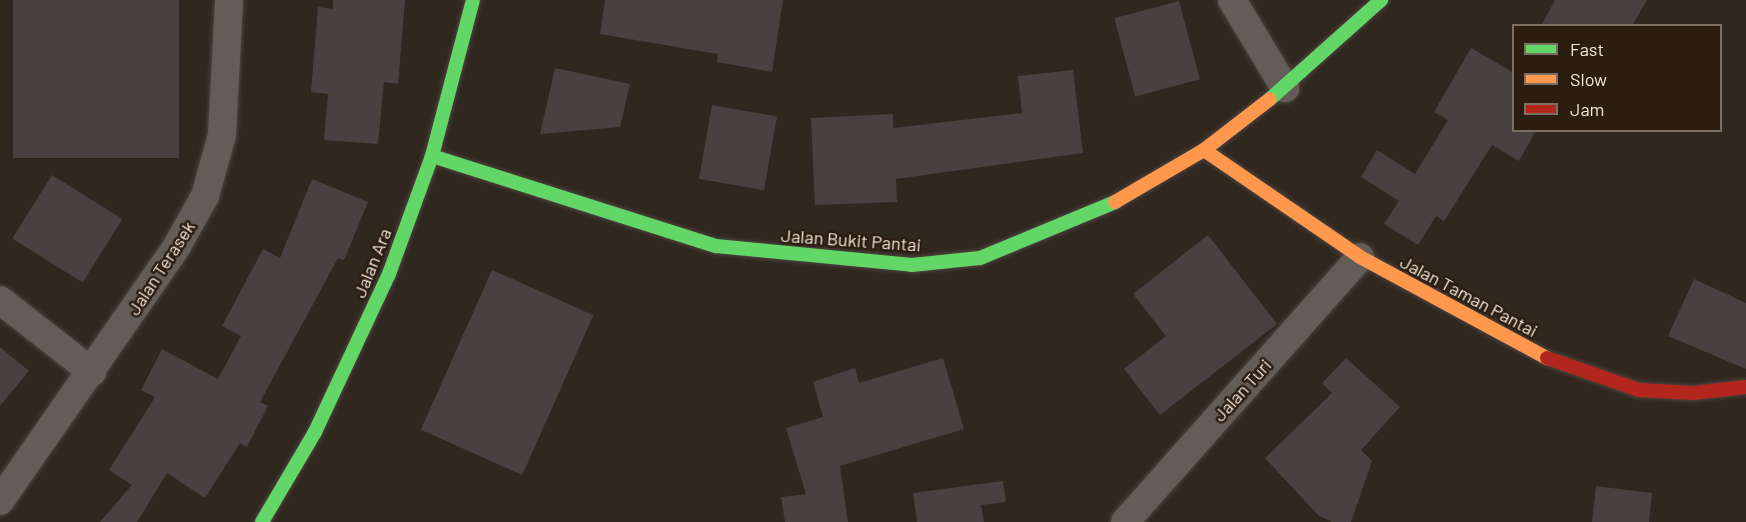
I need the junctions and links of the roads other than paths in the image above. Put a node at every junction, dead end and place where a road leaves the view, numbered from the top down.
1 (230, 0) edge
2 (473, 0) edge
3 (1232, 0) edge
4 (1381, 0) edge
5 (1285, 88) junction
6 (1204, 150) junction
7 (432, 156) junction
8 (1360, 257) junction
9 (0, 300) edge
10 (92, 372) junction
11 (1746, 387) edge
12 (0, 501) edge
13 (262, 522) edge
14 (1125, 522) edge

1 - 10 street, Jalan Terasek
2 - 7 street, Jalan Ara
3 - 5 street
4 - 5 street, Jalan Bukit Pantai
5 - 6 street, Jalan Bukit Pantai
6 - 7 street, Jalan Bukit Pantai
6 - 8 street, Jalan Taman Pantai
7 - 13 street, Jalan Ara
8 - 11 street, Jalan Taman Pantai
8 - 14 street, Jalan Turi
9 - 10 street
10 - 12 street, Jalan Terasek

